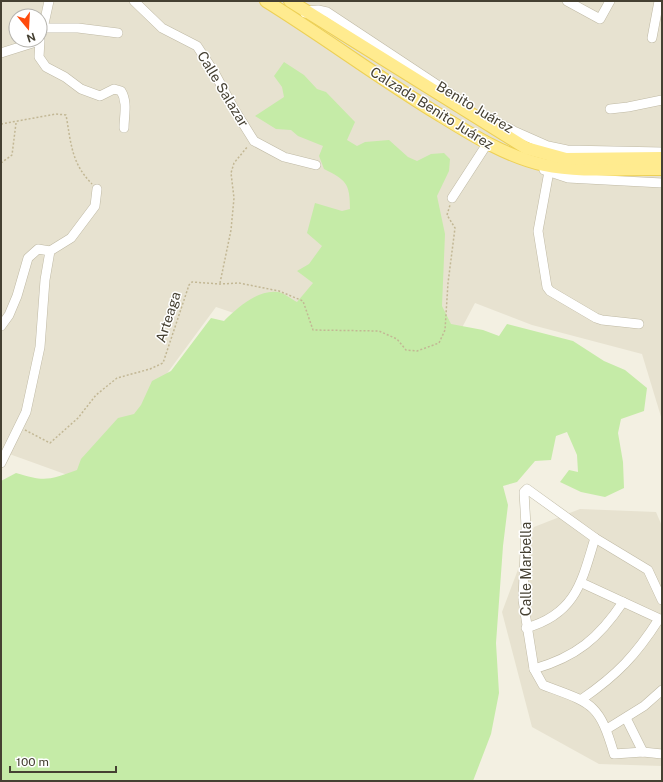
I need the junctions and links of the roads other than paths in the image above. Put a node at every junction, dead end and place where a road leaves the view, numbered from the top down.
1 (134, 1) edge
2 (266, 1) edge
3 (290, 1) edge
4 (568, 1) edge
5 (610, 1) edge
6 (659, 1) edge
7 (306, 11) junction
8 (300, 22) junction
9 (48, 28) edge
10 (118, 33) dead end
11 (652, 38) dead end
12 (16, 48) edge
13 (40, 48) edge
14 (1, 53) edge
15 (662, 100) edge
16 (610, 108) dead end
17 (124, 128) dead end
18 (487, 144) junction
19 (662, 152) edge
20 (662, 158) edge
21 (316, 165) dead end
22 (662, 168) edge
23 (550, 169) junction
24 (662, 183) edge
25 (97, 189) road end
26 (452, 198) road end
27 (50, 251) junction
28 (639, 324) dead end
29 (1, 326) edge
30 (1, 463) edge
31 (595, 538) junction
32 (582, 583) junction
33 (662, 600) edge
34 (623, 602) junction
35 (660, 620) edge
36 (526, 628) junction
37 (534, 669) junction
38 (661, 693) edge
39 (582, 700) junction
40 (626, 718) junction
41 (607, 729) junction
42 (643, 752) junction
43 (662, 754) edge

1 - 21 street, Calle Salazar
2 - 8 main road, Calzada Benito Juárez
3 - 7 main road, Calzada Benito Juárez
4 - 5 street
6 - 11 street
7 - 8 street
7 - 19 street, Benito Juárez
7 - 20 main road, Calzada Benito Juárez
8 - 18 main road, Calzada Benito Juárez
9 - 10 street
12 - 14 street
13 - 17 street
15 - 16 street
18 - 23 main road, Calzada Benito Juárez
18 - 26 street
22 - 23 main road, Calzada Benito Juárez
23 - 24 street
23 - 28 street
25 - 27 street
27 - 29 street
27 - 30 street
31 - 32 street
31 - 33 street
31 - 36 street, Calle Marbella
32 - 34 street
32 - 36 street
34 - 35 street
34 - 37 street
35 - 39 street
36 - 37 street, Calle Marbella
37 - 39 street, Calle Marbella
38 - 40 street
39 - 41 street, Calle Marbella
40 - 41 street
40 - 42 street
41 - 42 street, Calle Marbella
42 - 43 street

